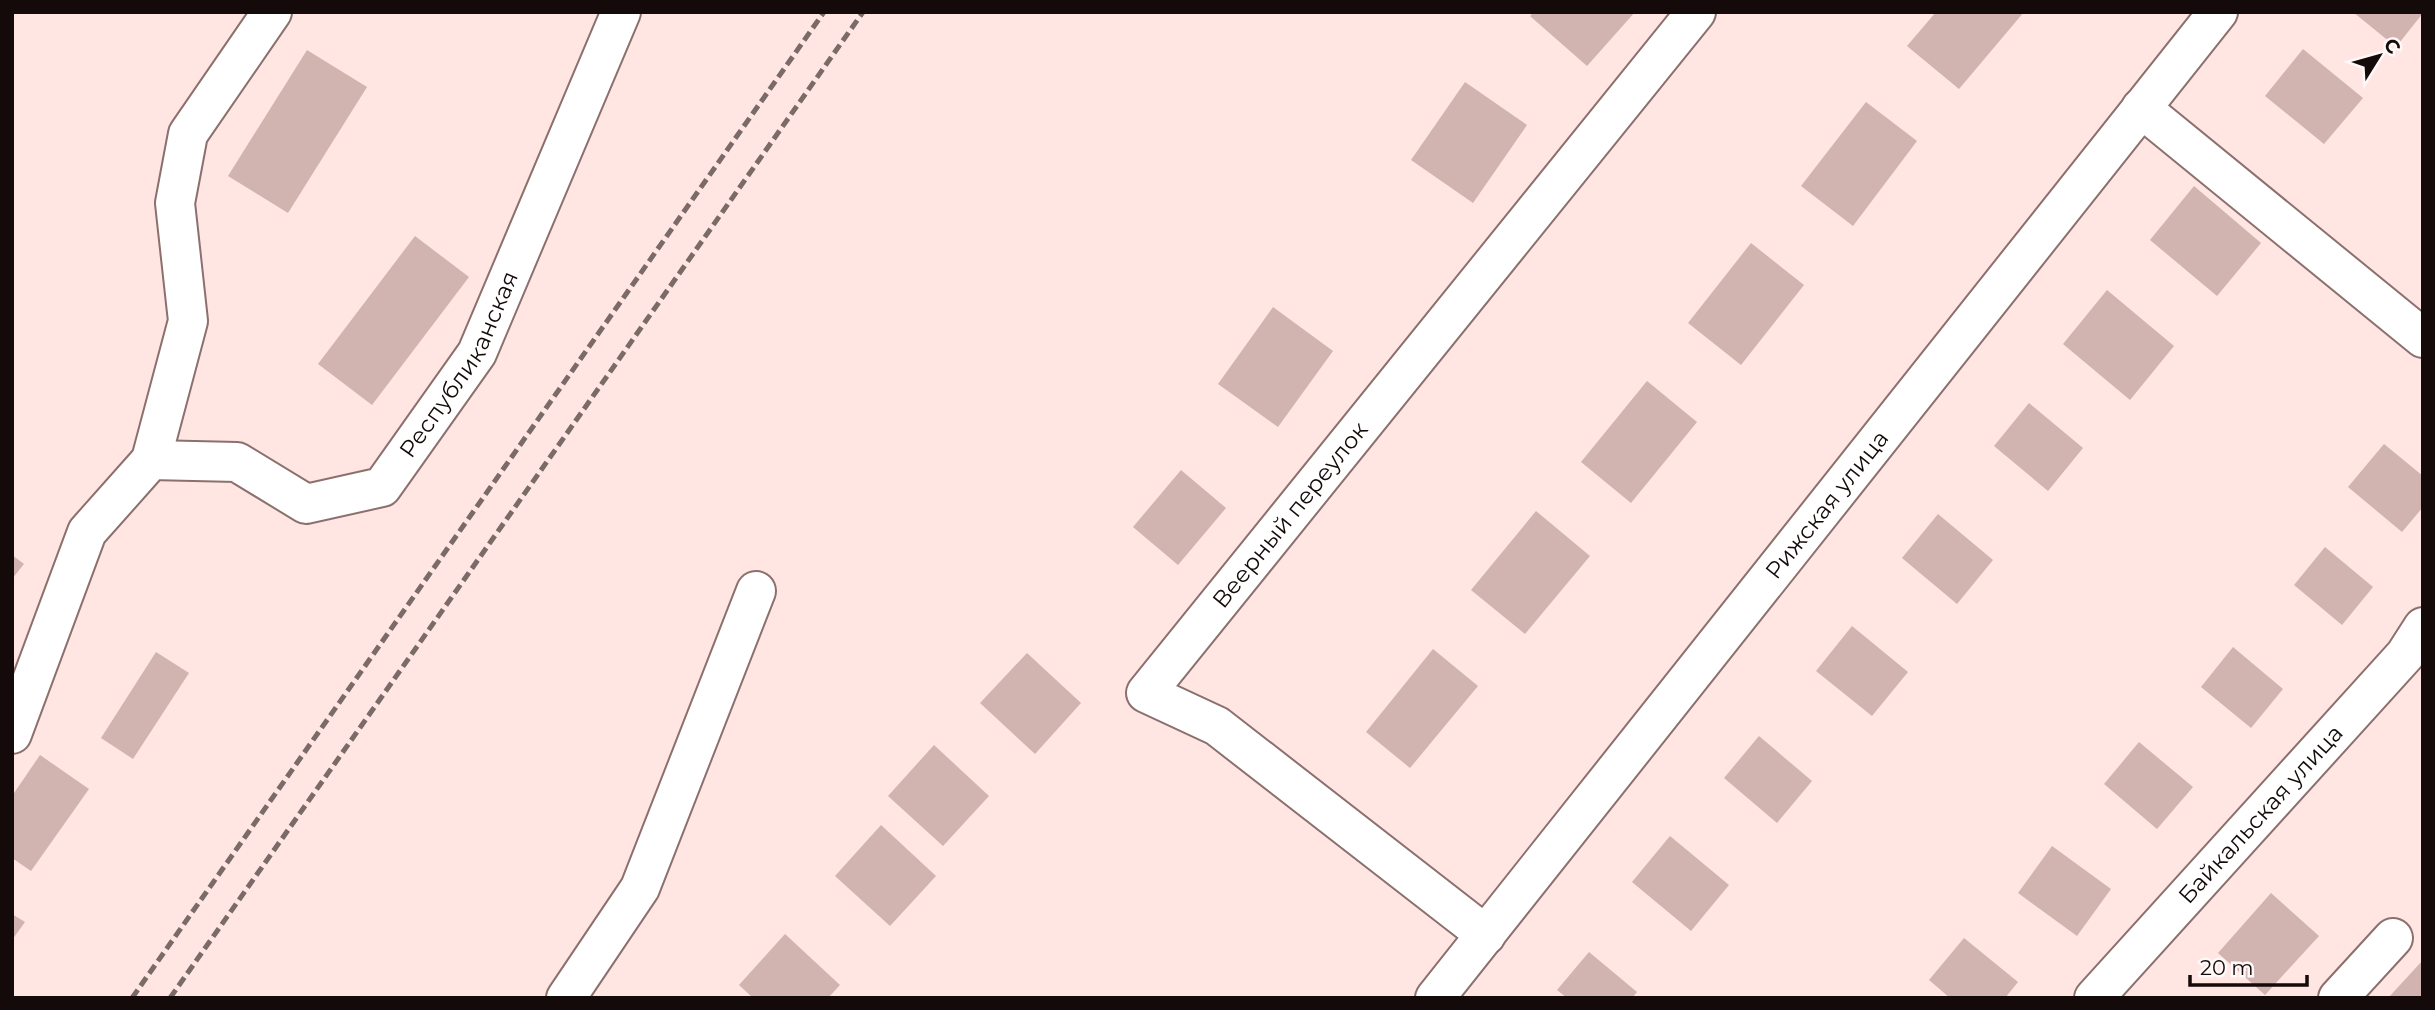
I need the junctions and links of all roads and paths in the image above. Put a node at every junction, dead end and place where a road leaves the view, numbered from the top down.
1 (272, 12) edge
2 (621, 12) edge
3 (1696, 12) edge
4 (2218, 12) edge
5 (2141, 108) junction
6 (2423, 338) edge
7 (151, 460) junction
8 (756, 591) dead end
9 (2423, 627) edge
10 (12, 734) edge
11 (1486, 935) junction
12 (2393, 938) dead end
13 (566, 998) edge
14 (1434, 998) edge
15 (2094, 998) edge
16 (2338, 998) edge

1 - 7 street
2 - 7 street, Республиканская
3 - 11 street, Веерный переулок
4 - 5 street, Рижская улица
5 - 6 street
5 - 11 street, Рижская улица
7 - 10 street
8 - 13 street
9 - 15 street, Байкальская улица
11 - 14 street, Рижская улица
12 - 16 street

